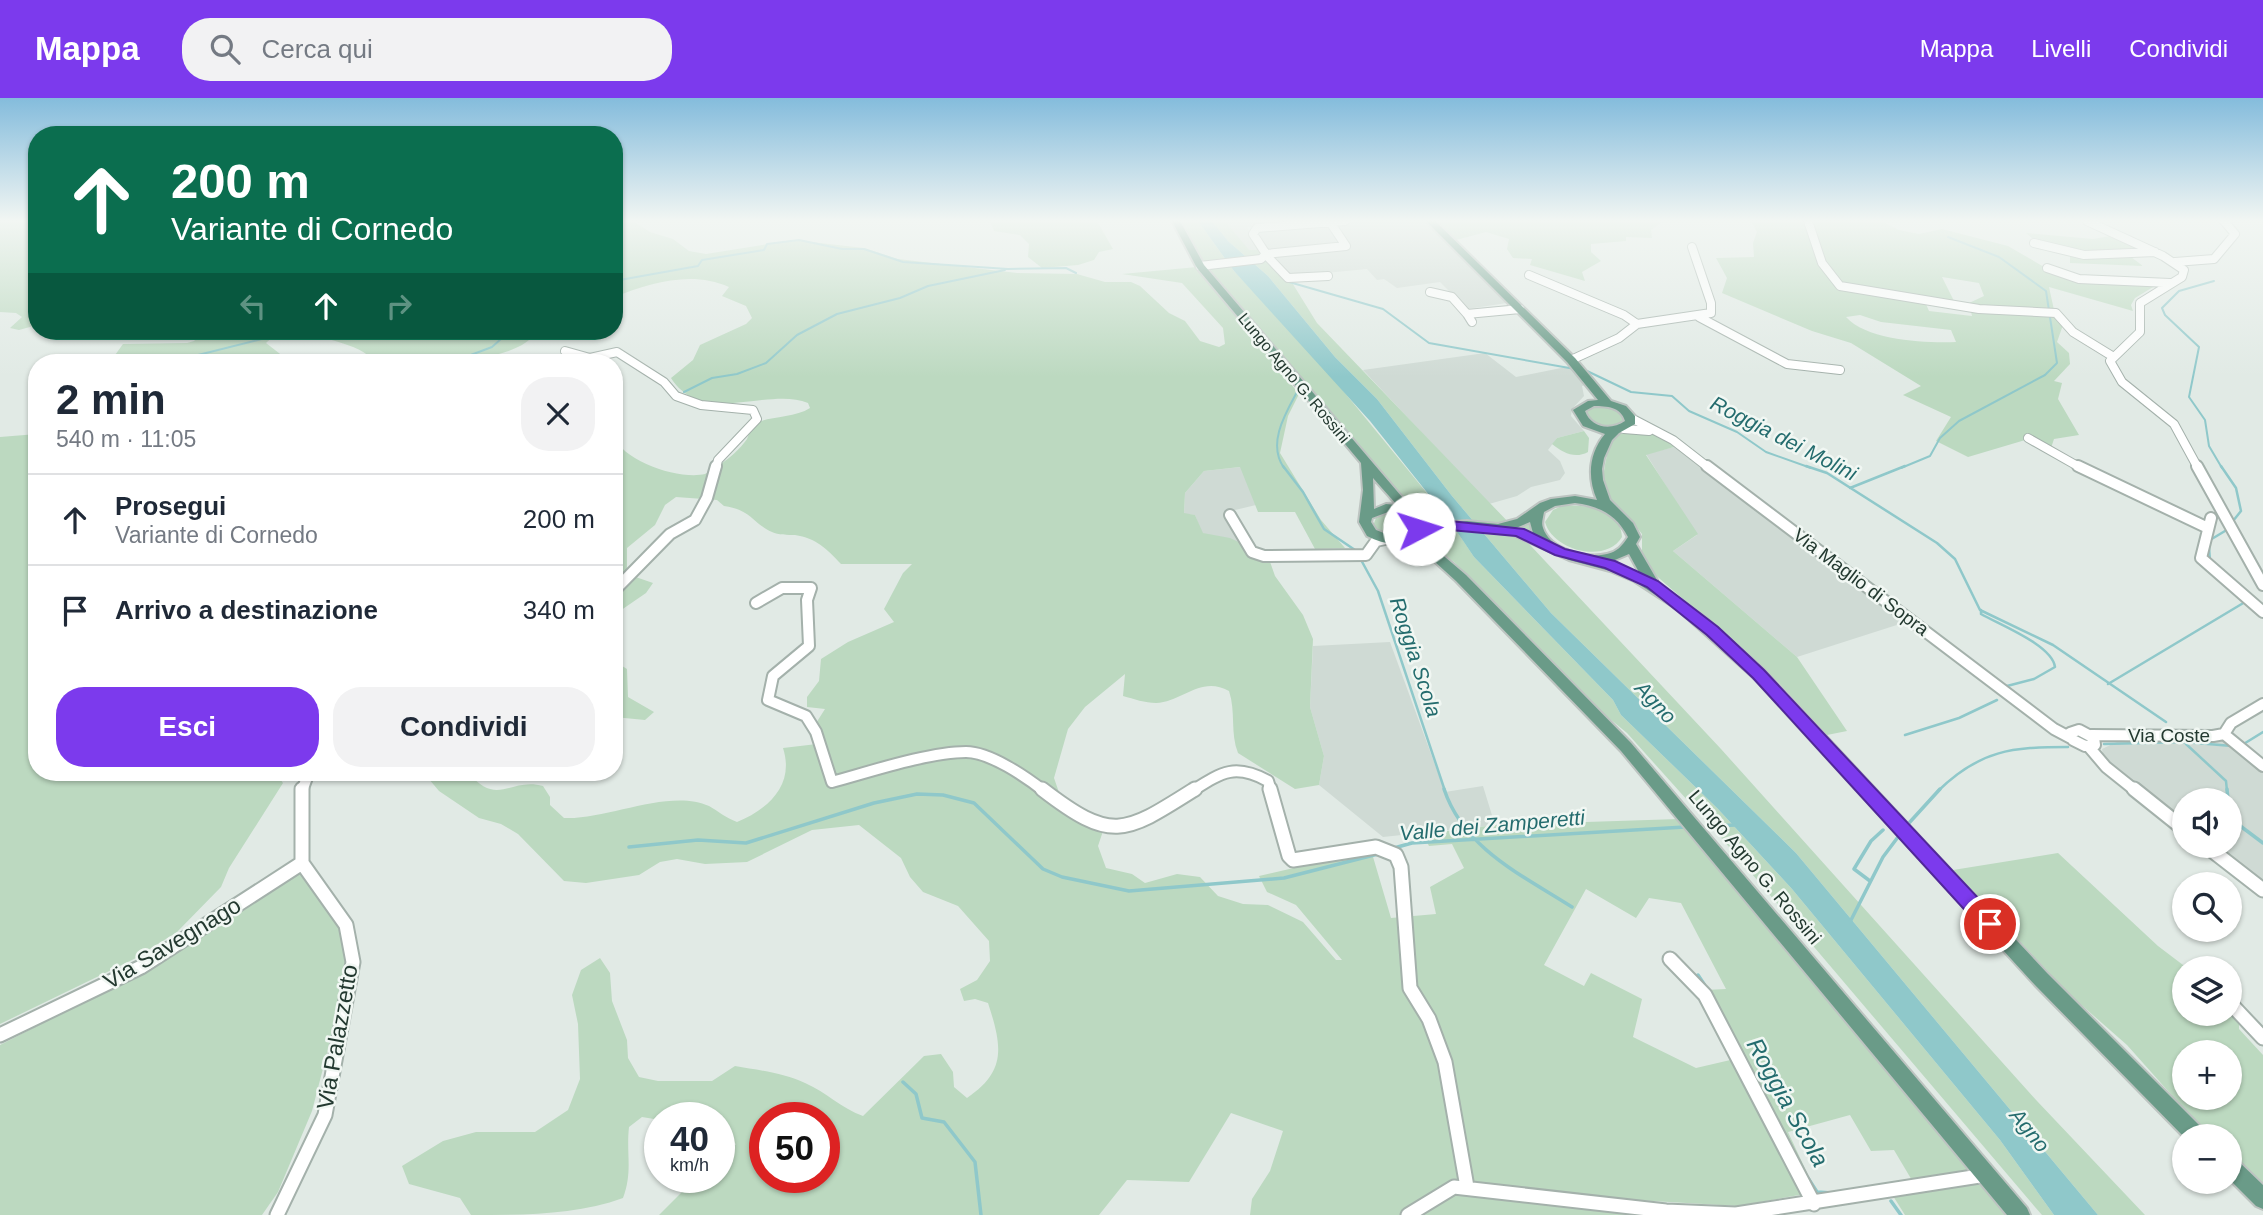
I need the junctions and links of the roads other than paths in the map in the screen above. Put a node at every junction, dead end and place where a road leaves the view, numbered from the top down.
1 (1206, 273) edge
2 (1283, 273) edge
3 (1483, 273) edge
4 (1701, 273) edge
5 (1830, 273) edge
6 (2062, 273) edge
7 (2183, 273) edge
8 (1529, 275) dead end
9 (1328, 276) dead end
10 (2166, 285) junction
11 (1430, 292) dead end
12 (1520, 309) junction
13 (1467, 314) junction
14 (1697, 315) junction
15 (1472, 322) dead end
16 (1637, 324) junction
17 (565, 351) dead end
18 (576, 354) edge
19 (623, 356) edge
20 (2112, 356) junction
21 (1571, 360) junction
22 (1840, 370) dead end
23 (1581, 373) junction
24 (1607, 403) junction
25 (1586, 404) junction
26 (1631, 418) junction
27 (1591, 426) junction
28 (1619, 430) junction
29 (1668, 436) junction
30 (2028, 438) dead end
31 (1366, 465) junction
32 (1573, 500) junction
33 (1611, 510) junction
34 (1538, 511) junction
35 (1230, 515) dead end
36 (1367, 516) junction
37 (1421, 523) junction
38 (1497, 528) junction
39 (1372, 539) junction
40 (1400, 541) junction
41 (1548, 545) junction
42 (1631, 546) junction
43 (1442, 560) junction
44 (1591, 560) junction
45 (623, 582) edge
46 (1653, 584) junction
47 (2263, 585) edge
48 (756, 603) dead end
49 (2263, 612) edge
50 (2263, 704) edge
51 (2224, 734) junction
52 (2096, 744) junction
53 (2263, 766) edge
54 (306, 781) edge
55 (2172, 819) edge
56 (2221, 858) edge
57 (302, 863) junction
58 (2263, 890) edge
59 (1670, 959) dead end
60 (2242, 1016) edge
61 (0, 1035) edge
62 (2263, 1038) edge
63 (2184, 1124) edge
64 (1986, 1175) junction
65 (2242, 1179) edge
66 (1467, 1187) junction
67 (2263, 1199) edge
68 (1814, 1204) junction
69 (277, 1215) edge
70 (1408, 1215) edge
71 (2020, 1215) edge

1 - 31 main road, Lungo Agno G. Rossini
2 - 9 street
3 - 12 main road
4 - 14 street
5 - 20 street
6 - 10 street
7 - 10 street
8 - 16 street
10 - 20 street
11 - 13 street
12 - 13 street
12 - 21 main road
13 - 15 street
14 - 16 street
14 - 22 street
16 - 21 street
17 - 18 street
19 - 45 street
20 - 47 street
21 - 23 main road
23 - 24 main road
23 - 25 main road
24 - 25 main road
24 - 26 main road
25 - 27 main road
26 - 28 main road
26 - 29 street, Via Maglio di Sopra
27 - 28 main road
27 - 32 main road
28 - 29 street
28 - 33 main road
29 - 52 street, Via Maglio di Sopra
30 - 49 street
31 - 36 main road
31 - 37 main road, Lungo Agno G. Rossini
32 - 33 main road
32 - 34 main road
33 - 42 main road
34 - 38 main road
34 - 41 main road
35 - 39 street
36 - 37 main road
36 - 39 main road
37 - 38 main road
37 - 40 main road
37 - 43 main road, Lungo Agno G. Rossini
38 - 41 main road
39 - 40 main road, Lungo Agno G. Rossini
40 - 43 main road, Lungo Agno G. Rossini
41 - 44 main road
42 - 44 main road
42 - 46 main road
43 - 64 main road, Lungo Agno G. Rossini
44 - 46 main road
46 - 63 main road
48 - 66 street
50 - 51 street, Via Coste
51 - 52 street, Via Coste
51 - 53 street
52 - 55 street
54 - 57 street
56 - 58 street
57 - 61 street, Via Savegnago
57 - 69 street, Via Palazzetto
59 - 68 street
60 - 62 street
64 - 68 street
64 - 71 main road, Lungo Agno G. Rossini
65 - 67 main road
66 - 68 street
66 - 70 street

